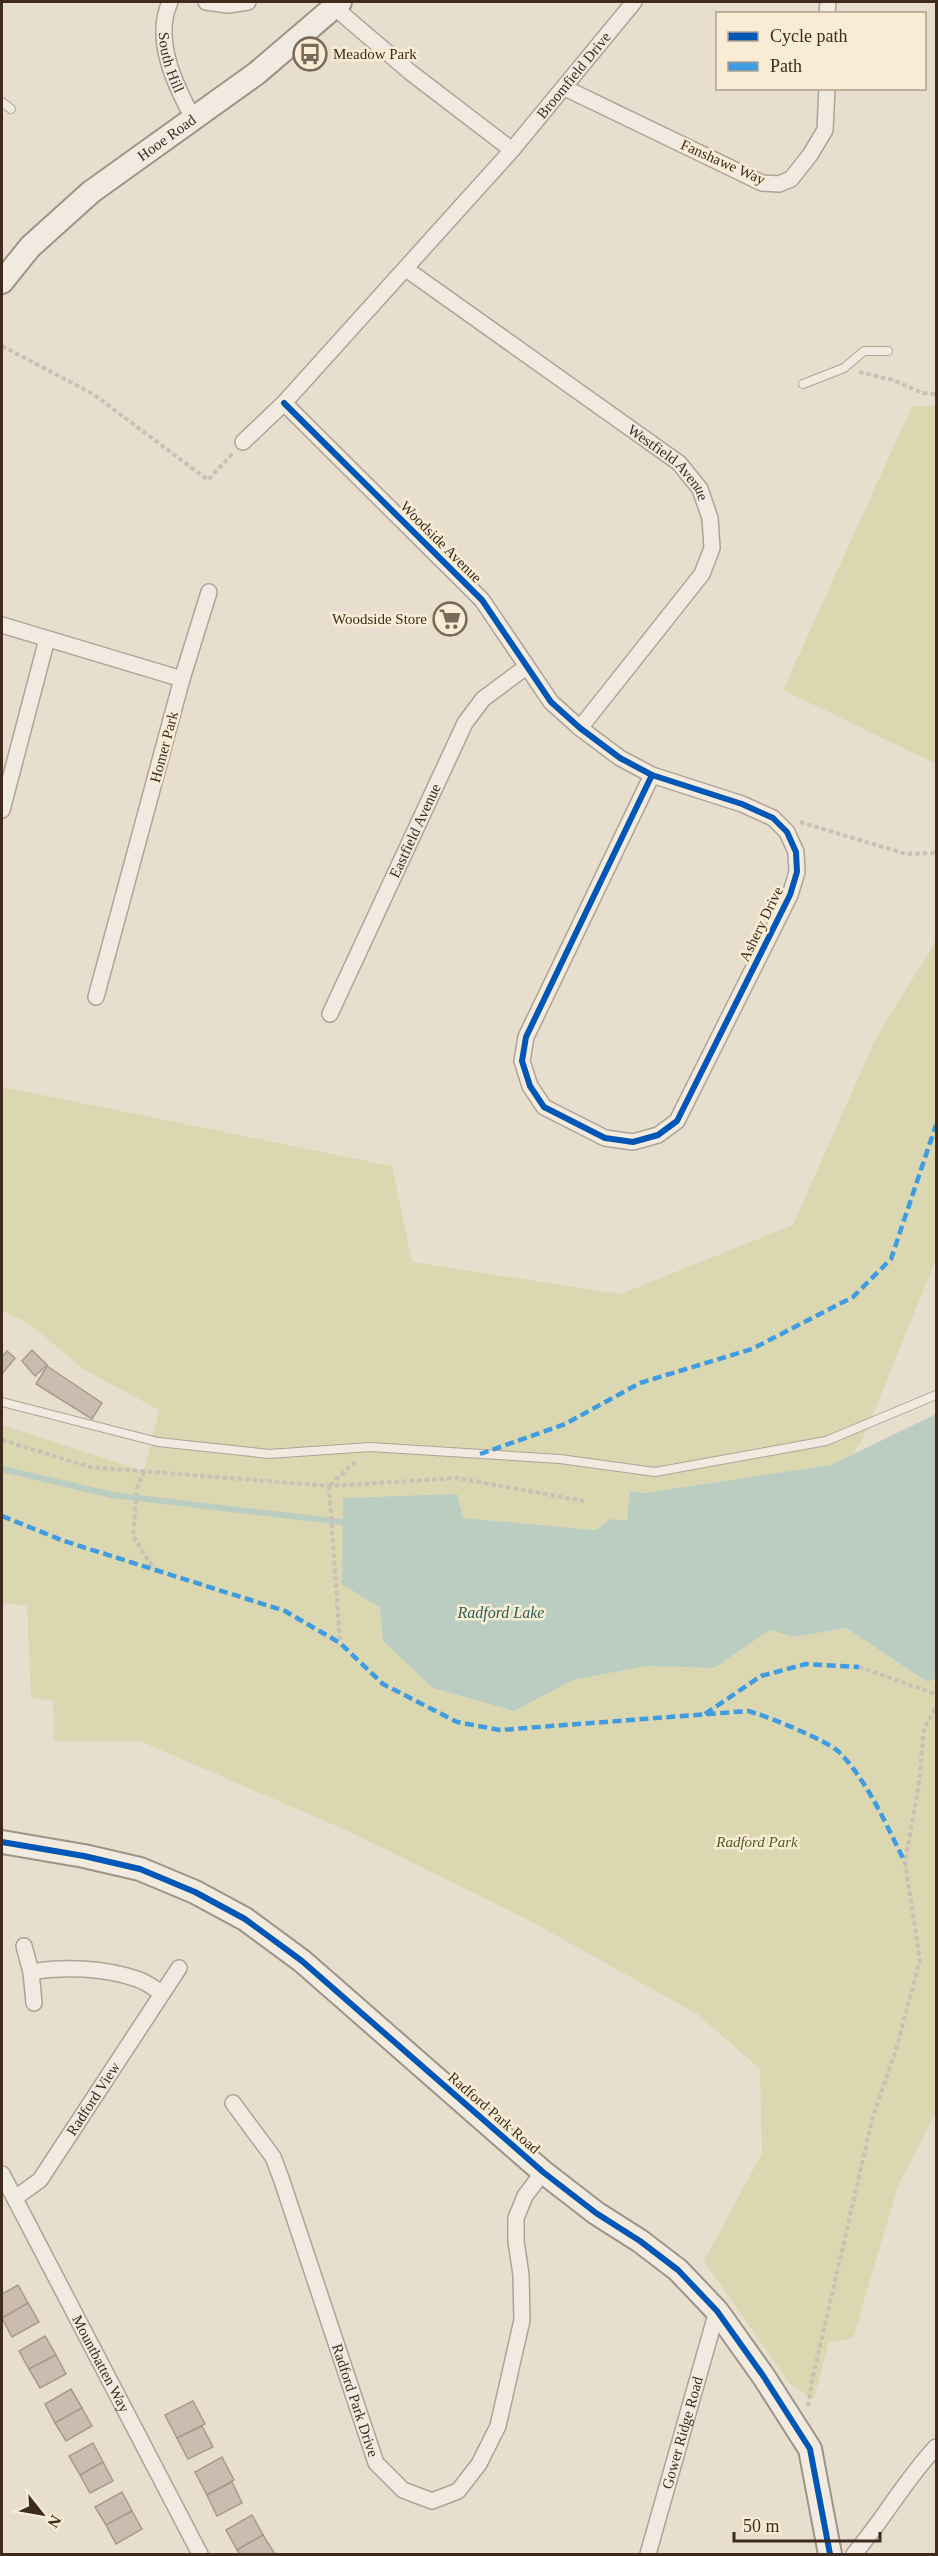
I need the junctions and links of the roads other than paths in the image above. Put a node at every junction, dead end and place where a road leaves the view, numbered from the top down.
1 (170, 2) edge
2 (206, 2) edge
3 (248, 2) edge
4 (634, 2) edge
5 (337, 4) edge
6 (565, 88) junction
7 (827, 90) edge
8 (2, 102) edge
9 (11, 109) dead end
10 (193, 118) junction
11 (512, 150) junction
12 (405, 269) junction
13 (2, 282) edge
14 (888, 351) dead end
15 (803, 384) dead end
16 (284, 403) junction
17 (243, 442) road end
18 (209, 592) dead end
19 (2, 625) edge
20 (47, 639) junction
21 (526, 667) junction
22 (182, 679) junction
23 (580, 728) junction
24 (652, 775) junction
25 (2, 810) edge
26 (96, 997) dead end
27 (330, 1014) dead end
28 (936, 1395) edge
29 (2, 1401) edge
30 (2, 1842) edge
31 (24, 1946) dead end
32 (179, 1968) dead end
33 (31, 1972) junction
34 (162, 1993) junction
35 (34, 2003) dead end
36 (233, 2103) dead end
37 (543, 2172) junction
38 (2, 2174) edge
39 (15, 2198) junction
40 (717, 2311) junction
41 (936, 2447) edge
42 (200, 2554) edge
43 (648, 2554) edge
44 (830, 2554) edge
45 (855, 2554) edge

1 - 10 street, South Hill
2 - 3 street
4 - 6 street, Broomfield Drive
5 - 10 street, Hooe Road
5 - 11 street
6 - 7 street, Fanshawe Way
6 - 11 street, Broomfield Drive
8 - 9 lane
10 - 13 street, Hooe Road
11 - 12 street
12 - 16 street
12 - 23 street, Westfield Avenue
14 - 15 lane
16 - 17 street
16 - 21 street, Woodside Avenue
18 - 22 street, Homer Park
19 - 20 street
20 - 22 street
20 - 25 street
21 - 23 street, Woodside Avenue
21 - 27 street, Eastfield Avenue
22 - 26 street, Homer Park
23 - 24 street, Woodside Avenue
24 - 24 street, Ashery Drive
28 - 29 lane
30 - 37 street, Radford Park Road
31 - 33 street
32 - 34 street, Radford View
33 - 34 street
33 - 35 street
34 - 39 street, Radford View
36 - 37 street, Radford Park Drive
37 - 40 street, Radford Park Road
38 - 39 street, Mountbatten Way
39 - 42 street, Mountbatten Way
40 - 43 street, Gower Ridge Road
40 - 44 street, Radford Park Road
41 - 45 street

